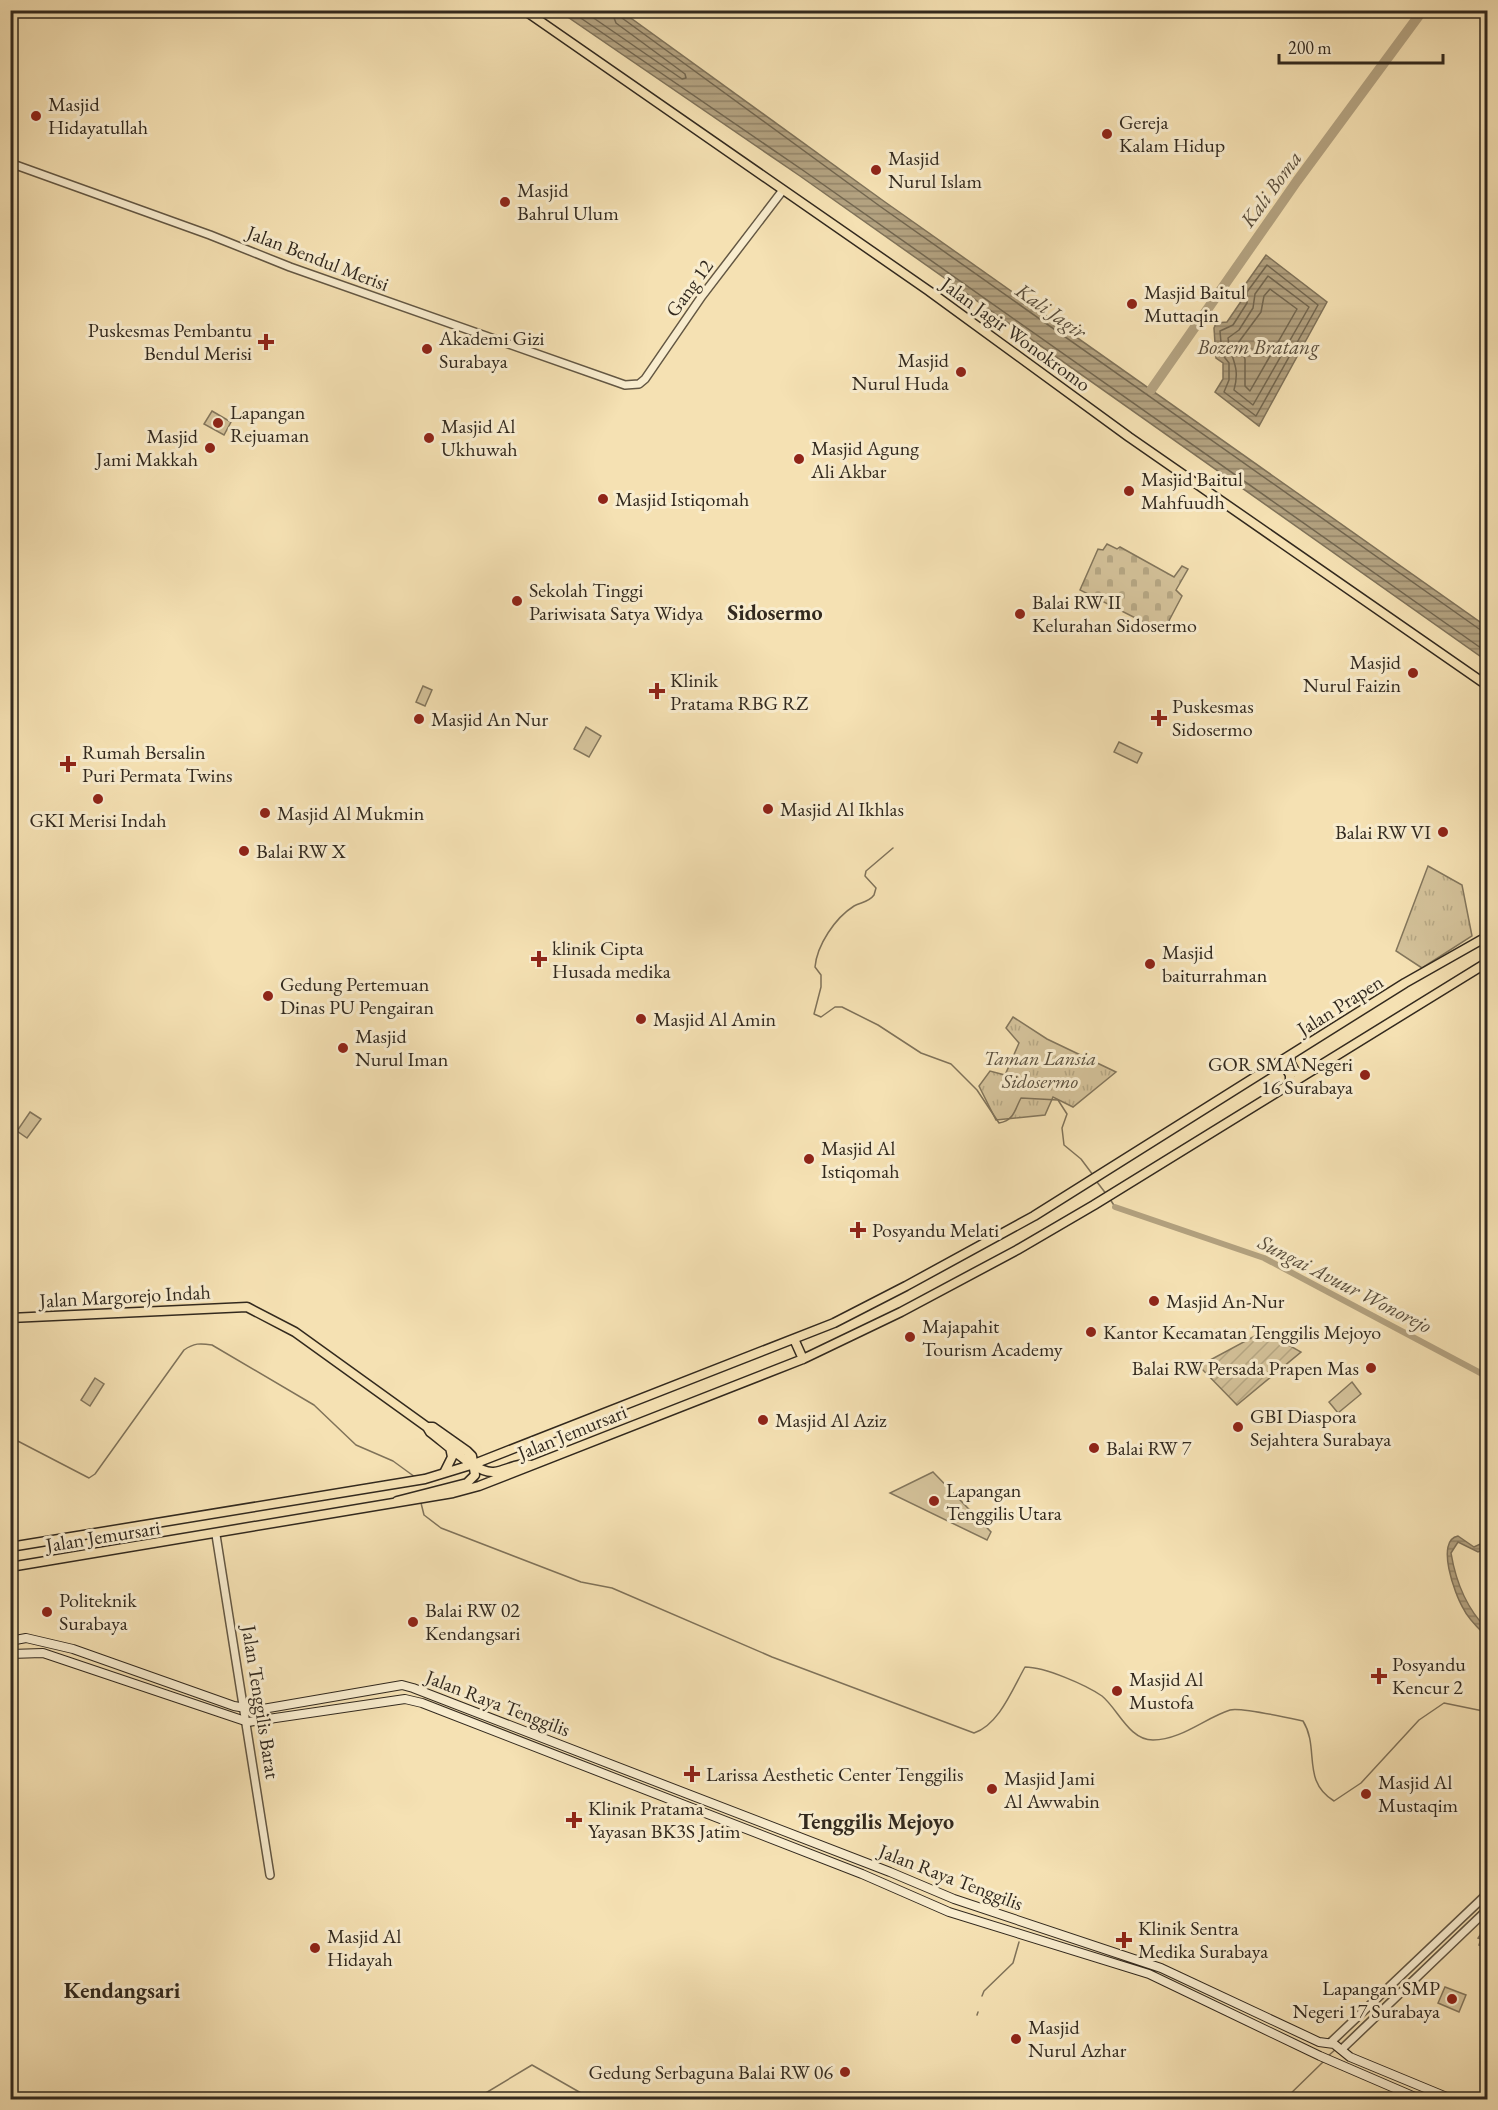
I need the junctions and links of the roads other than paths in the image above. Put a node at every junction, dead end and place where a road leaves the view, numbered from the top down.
1 (524, 10) edge
2 (10, 163) edge
3 (783, 190) junction
4 (613, 383) joint
5 (1488, 686) edge
6 (1488, 936) edge
7 (1488, 962) edge
8 (1286, 1062) junction
9 (1294, 1076) junction
10 (1089, 1181) joint
11 (1103, 1199) joint
12 (10, 1318) edge
13 (794, 1339) junction
14 (803, 1359) junction
15 (427, 1426) junction
16 (450, 1447) junction
17 (474, 1464) junction
18 (532, 1465) junction
19 (444, 1473) junction
20 (423, 1496) junction
21 (216, 1535) junction
22 (10, 1547) edge
23 (10, 1568) edge
24 (10, 1641) edge
25 (10, 1654) edge
26 (244, 1708) junction
27 (501, 1720) junction
28 (248, 1722) junction
29 (497, 1731) junction
30 (718, 1805) junction
31 (713, 1817) junction
32 (867, 1863) junction
33 (862, 1874) junction
34 (270, 1875) dead end
35 (1488, 1893) edge
36 (1488, 1909) edge
37 (1424, 1962) junction
38 (1194, 1983) junction
39 (1188, 1994) junction
40 (1289, 2028) junction
41 (1283, 2038) junction
42 (1336, 2046) junction
43 (1418, 2086) junction
44 (1414, 2096) junction
45 (1422, 2100) edge
46 (1454, 2100) edge

1 - 3 main road, Jalan Jagir Wonokromo
2 - 4 street, Jalan Bendul Merisi
3 - 4 street, Gang 12
3 - 5 main road, Jalan Jagir Wonokromo
6 - 8 main road, Jalan Prapen
7 - 9 main road, Jalan Prapen
8 - 9 main road
8 - 10 main road, Jalan Prapen
9 - 11 main road, Jalan Prapen
10 - 13 main road, Jalan Jemursari
11 - 14 main road, Jalan Jemursari
12 - 15 main road, Jalan Margorejo Indah
13 - 14 main road
13 - 17 main road, Jalan Jemursari
14 - 18 main road, Jalan Jemursari
15 - 16 main road, Jalan Margorejo Indah
15 - 17 main road, Jalan Margorejo Indah
16 - 17 main road, Jalan Margorejo Indah
16 - 19 main road
17 - 18 main road
17 - 19 main road, Jalan Jemursari
17 - 20 main road
18 - 20 main road, Jalan Jemursari
19 - 22 main road, Jalan Jemursari
20 - 21 main road, Jalan Jemursari
21 - 23 main road, Jalan Jemursari
21 - 26 street, Jalan Tenggilis Barat
24 - 26 main road
25 - 28 main road
26 - 27 main road, Jalan Raya Tenggilis
26 - 28 street, Jalan Tenggilis Barat
27 - 29 main road
27 - 30 main road, Jalan Raya Tenggilis
28 - 29 main road, Jalan Raya Tenggilis
28 - 34 street, Jalan Tenggilis Barat
29 - 31 main road, Jalan Raya Tenggilis
30 - 31 main road
30 - 32 main road, Jalan Raya Tenggilis
31 - 33 main road, Jalan Raya Tenggilis
32 - 33 main road
32 - 38 main road, Jalan Raya Tenggilis
33 - 39 main road, Jalan Raya Tenggilis
35 - 37 street
36 - 37 street
37 - 42 street
37 - 42 street
38 - 39 main road
38 - 40 main road, Jalan Raya Tenggilis
39 - 41 main road, Jalan Raya Tenggilis
40 - 41 main road
40 - 42 main road, Jalan Raya Tenggilis
41 - 44 main road, Jalan Raya Tenggilis
42 - 43 main road, Jalan Raya Tenggilis
43 - 44 main road
43 - 46 main road, Jalan Raya Tenggilis
44 - 45 main road, Jalan Raya Tenggilis

